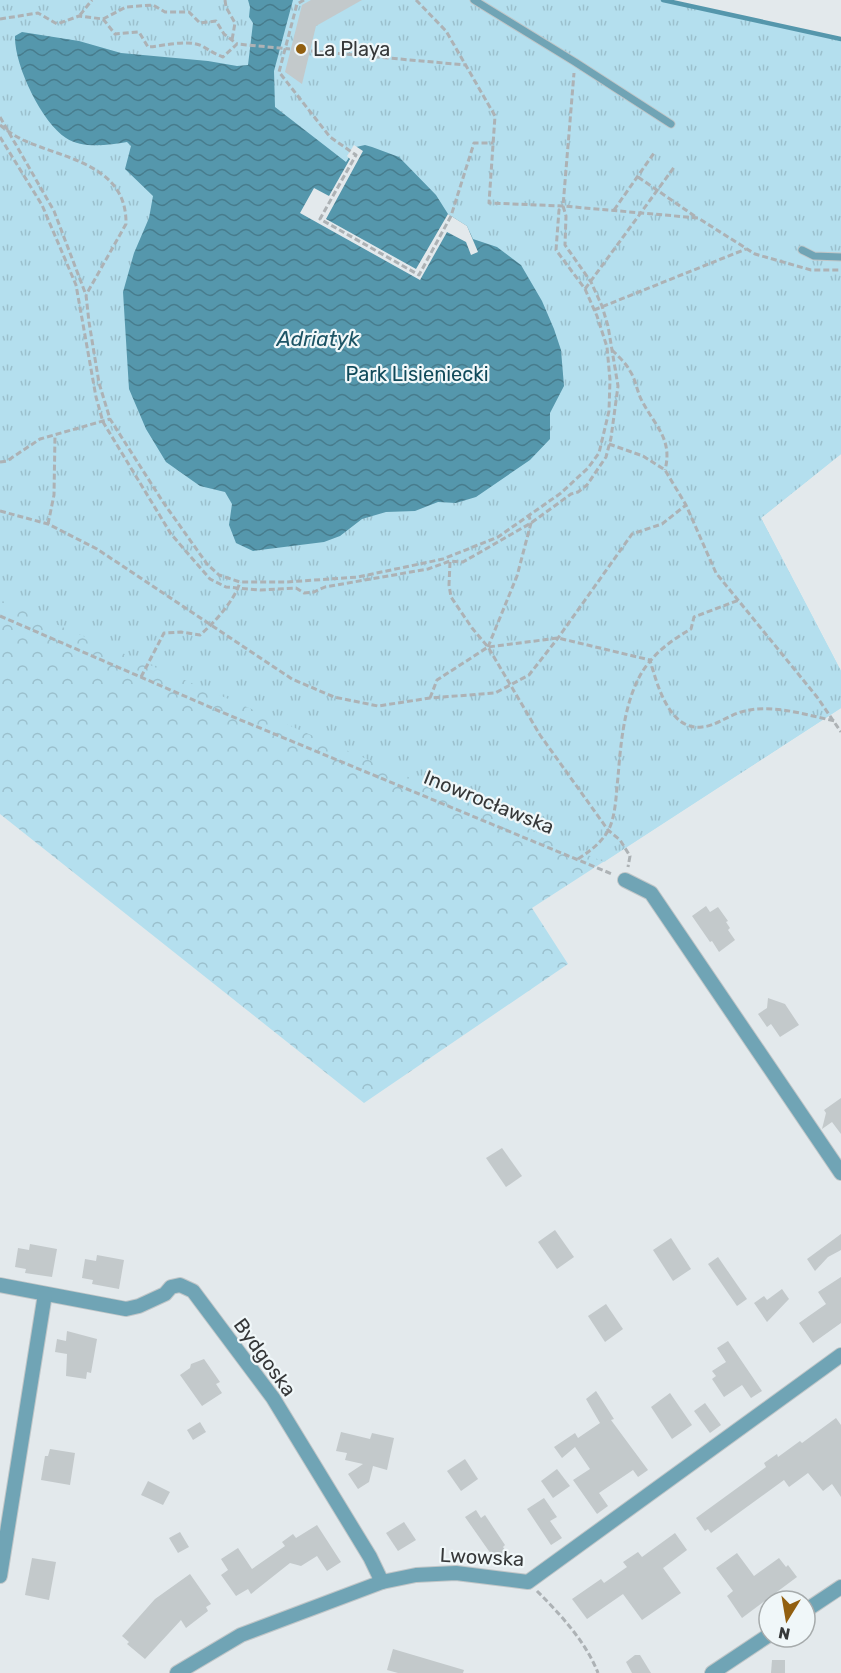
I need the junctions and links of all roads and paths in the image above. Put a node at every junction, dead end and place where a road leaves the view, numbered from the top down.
1 (92, 0) edge
2 (225, 0) edge
3 (304, 0) edge
4 (416, 0) edge
5 (474, 0) edge
6 (79, 16) junction
7 (0, 19) edge
8 (104, 19) junction
9 (232, 40) junction
10 (237, 44) junction
11 (286, 49) junction
12 (311, 51) dead end
13 (575, 62) junction
14 (466, 65) junction
15 (0, 117) edge
16 (671, 124) dead end
17 (0, 125) edge
18 (7, 130) junction
19 (0, 137) edge
20 (493, 143) junction
21 (654, 153) dead end
22 (675, 166) dead end
23 (638, 177) junction
24 (658, 191) junction
25 (563, 206) junction
26 (614, 210) junction
27 (642, 213) junction
28 (698, 218) junction
29 (747, 249) junction
30 (802, 250) dead end
31 (841, 257) edge
32 (841, 270) edge
33 (591, 282) junction
34 (585, 289) junction
35 (86, 295) junction
36 (602, 306) junction
37 (594, 310) junction
38 (607, 347) junction
39 (612, 350) junction
40 (110, 419) junction
41 (103, 422) junction
42 (55, 435) junction
43 (603, 442) junction
44 (609, 444) junction
45 (0, 462) edge
46 (665, 470) junction
47 (686, 506) junction
48 (0, 511) edge
49 (529, 516) junction
50 (531, 523) junction
51 (48, 524) junction
52 (450, 559) junction
53 (240, 582) junction
54 (239, 588) junction
55 (739, 600) junction
56 (0, 616) edge
57 (213, 624) junction
58 (558, 638) junction
59 (488, 647) junction
60 (650, 660) junction
61 (141, 677) junction
62 (510, 686) junction
63 (430, 698) junction
64 (835, 721) junction
65 (841, 732) edge
66 (608, 830) junction
67 (578, 859) junction
68 (625, 880) junction
69 (841, 1173) edge
70 (0, 1285) edge
71 (45, 1294) junction
72 (841, 1355) edge
73 (0, 1576) edge
74 (382, 1582) junction
75 (528, 1582) junction
76 (841, 1587) edge
77 (817, 1603) edge
78 (757, 1643) edge
79 (177, 1673) edge
80 (598, 1673) edge
81 (712, 1673) edge

1 - 6 path
2 - 9 path
3 - 11 path
4 - 14 path
5 - 13 lane
6 - 7 path
6 - 8 path
8 - 9 path
8 - 10 path
9 - 10 path
10 - 11 path
11 - 20 path
12 - 14 path
13 - 16 lane
13 - 25 path
14 - 20 path
15 - 18 path
17 - 18 path
18 - 35 path
18 - 35 path
19 - 41 path
20 - 25 path
21 - 23 path
22 - 24 path
23 - 24 path
23 - 26 path
24 - 27 path
24 - 28 path
25 - 26 path
25 - 33 path
25 - 34 path
26 - 27 path
27 - 28 path
27 - 33 path
28 - 29 path
29 - 32 path
29 - 36 path
30 - 31 lane
33 - 34 path
33 - 36 path
34 - 37 path
35 - 40 path
36 - 37 path
36 - 39 path
37 - 38 path
38 - 39 path
38 - 43 path
39 - 44 path
39 - 46 path
40 - 41 path
40 - 53 path
41 - 42 path
41 - 54 path
42 - 45 path
42 - 51 path
43 - 44 path
43 - 49 path
44 - 46 path
44 - 50 path
46 - 47 path
47 - 55 path
47 - 58 path
48 - 51 path
49 - 50 path
49 - 52 path
50 - 52 path
50 - 59 path
51 - 57 path
52 - 53 path
52 - 54 path
52 - 59 path
53 - 54 path
54 - 57 path
55 - 60 path
55 - 64 path
56 - 61 path, Inowrocławska
57 - 61 path
57 - 63 path
58 - 59 path
58 - 60 path
58 - 62 path
59 - 62 path
59 - 63 path
60 - 64 path
60 - 66 path
61 - 67 path, Inowrocławska
62 - 63 path
62 - 66 path
64 - 65 path
66 - 67 path
66 - 68 path
67 - 68 path, Inowrocławska
68 - 69 street
70 - 71 street, Bydgoska
71 - 73 street
71 - 74 street, Bydgoska
72 - 75 street, Lwowska
74 - 75 street, Lwowska
74 - 79 street, Lwowska
75 - 80 path
76 - 77 street
78 - 81 street

